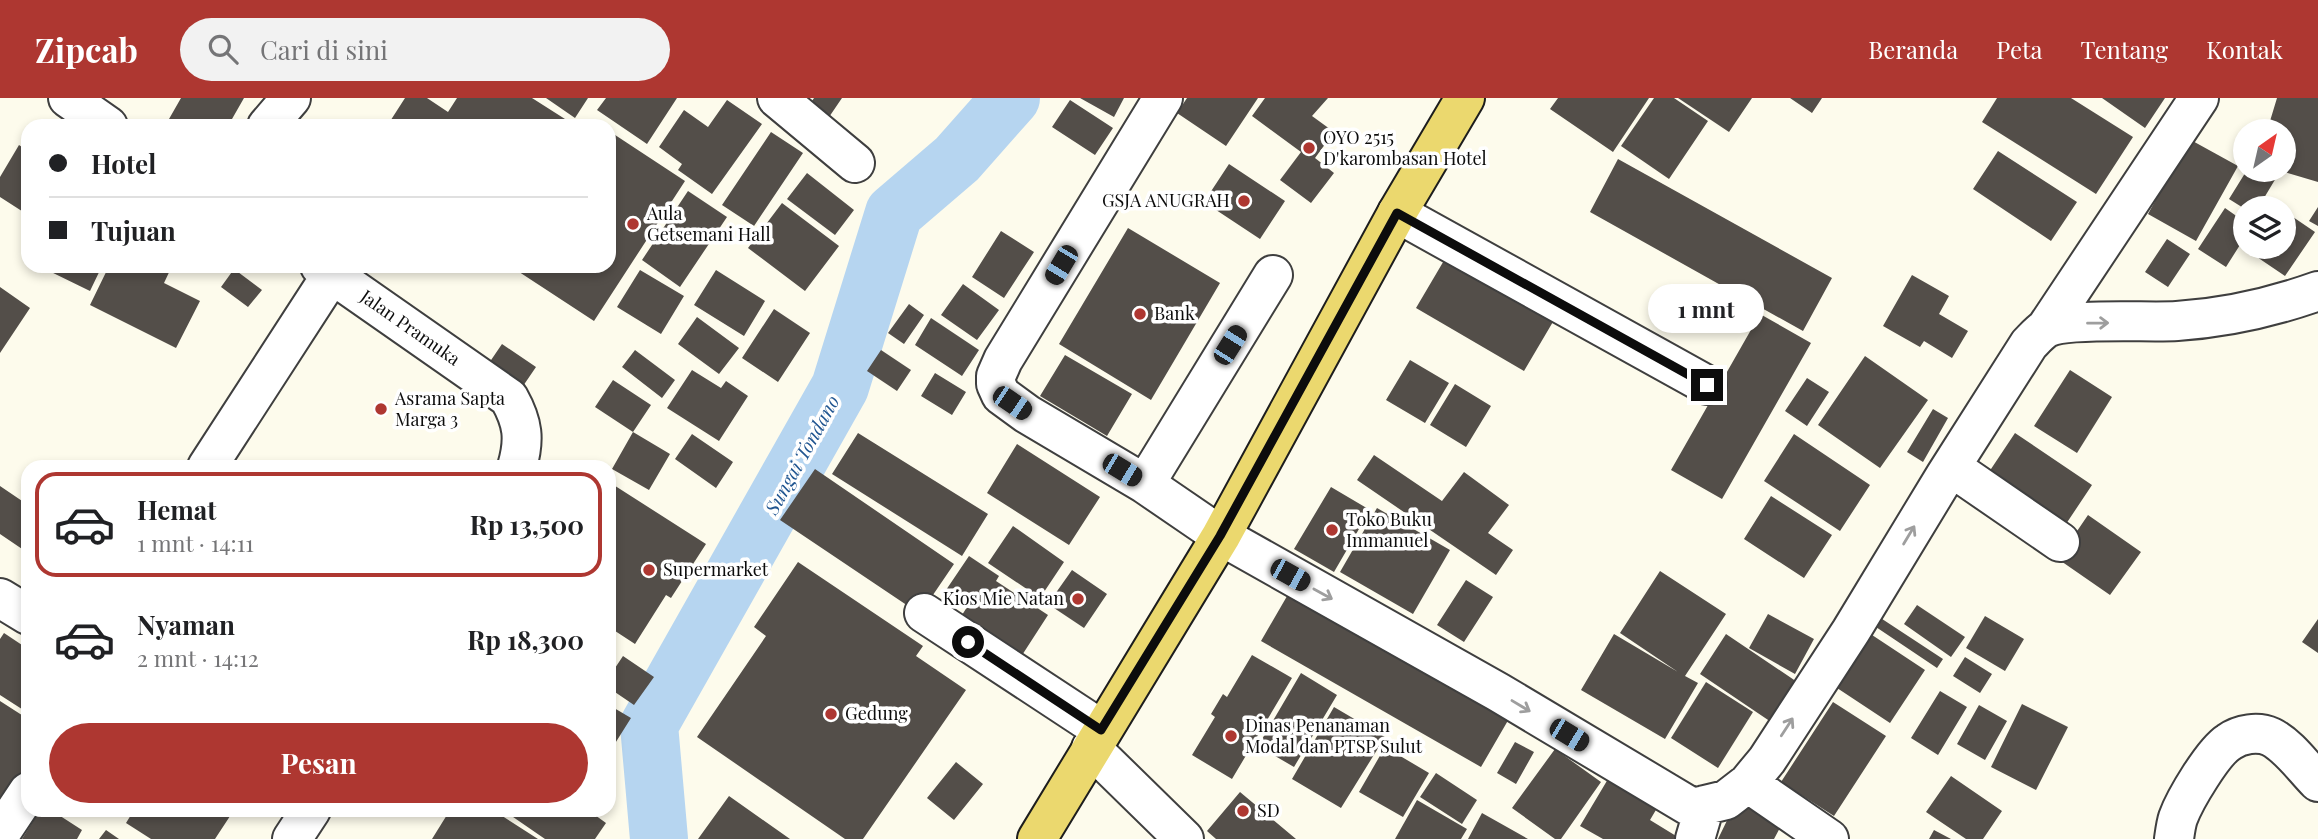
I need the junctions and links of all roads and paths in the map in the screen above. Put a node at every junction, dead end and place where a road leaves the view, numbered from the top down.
1 (68, 98) edge
2 (777, 98) edge
3 (1163, 98) edge
4 (1465, 98) edge
5 (2199, 98) edge
6 (98, 119) edge
7 (855, 163) dead end
8 (1397, 213) junction
9 (324, 273) edge
10 (330, 273) edge
11 (1273, 275) dead end
12 (2318, 291) edge
13 (2046, 328) junction
14 (1707, 385) dead end
15 (211, 460) edge
16 (519, 460) edge
17 (1951, 467) junction
18 (1145, 484) junction
19 (1220, 536) junction
20 (2060, 542) dead end
21 (0, 598) edge
22 (21, 611) edge
23 (924, 613) dead end
24 (1096, 739) junction
25 (2318, 782) edge
26 (1748, 783) junction
27 (21, 802) edge
28 (306, 817) edge
29 (1700, 822) edge
30 (0, 834) edge
31 (292, 839) edge
32 (1037, 839) edge
33 (1184, 839) edge
34 (1829, 839) edge
35 (2174, 839) edge

1 - 6 street
2 - 7 street
3 - 18 street
4 - 8 main road
5 - 13 street
8 - 14 street
8 - 19 main road
9 - 15 street
10 - 16 street, Jalan Pramuka
11 - 18 street
13 -> 12 street
13 - 17 street
17 - 20 street
26 -> 17 street
18 - 19 street
19 - 24 main road
19 -> 29 street
21 - 22 street
23 - 24 street
24 - 32 main road
24 - 33 street
25 - 35 street
26 - 29 street
26 - 34 street
27 - 30 street
28 - 31 street

